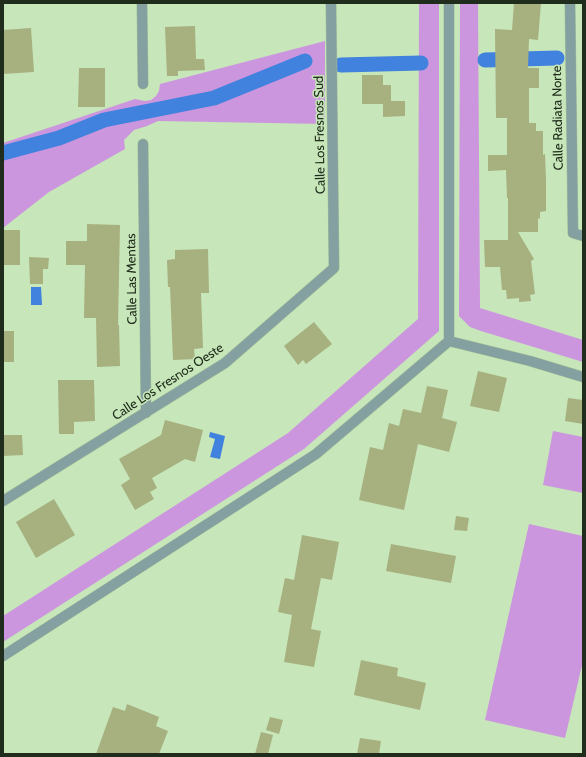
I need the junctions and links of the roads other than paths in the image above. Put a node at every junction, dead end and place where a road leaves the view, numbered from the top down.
1 (142, 3) edge
2 (331, 3) edge
3 (449, 3) edge
4 (570, 3) edge
5 (143, 84) dead end
6 (144, 144) dead end
7 (583, 236) edge
8 (334, 268) joint
9 (448, 341) junction
10 (583, 377) edge
11 (146, 413) junction
12 (3, 501) edge
13 (3, 656) edge

1 - 5 street
2 - 8 street, Calle Los Fresnos Sud
3 - 9 street
4 - 7 street, Calle Radiata Norte
6 - 11 street, Calle Las Mentas
8 - 11 street, Calle Los Fresnos Oeste
9 - 10 street
9 - 13 street
11 - 12 street, Calle Los Fresnos Oeste

